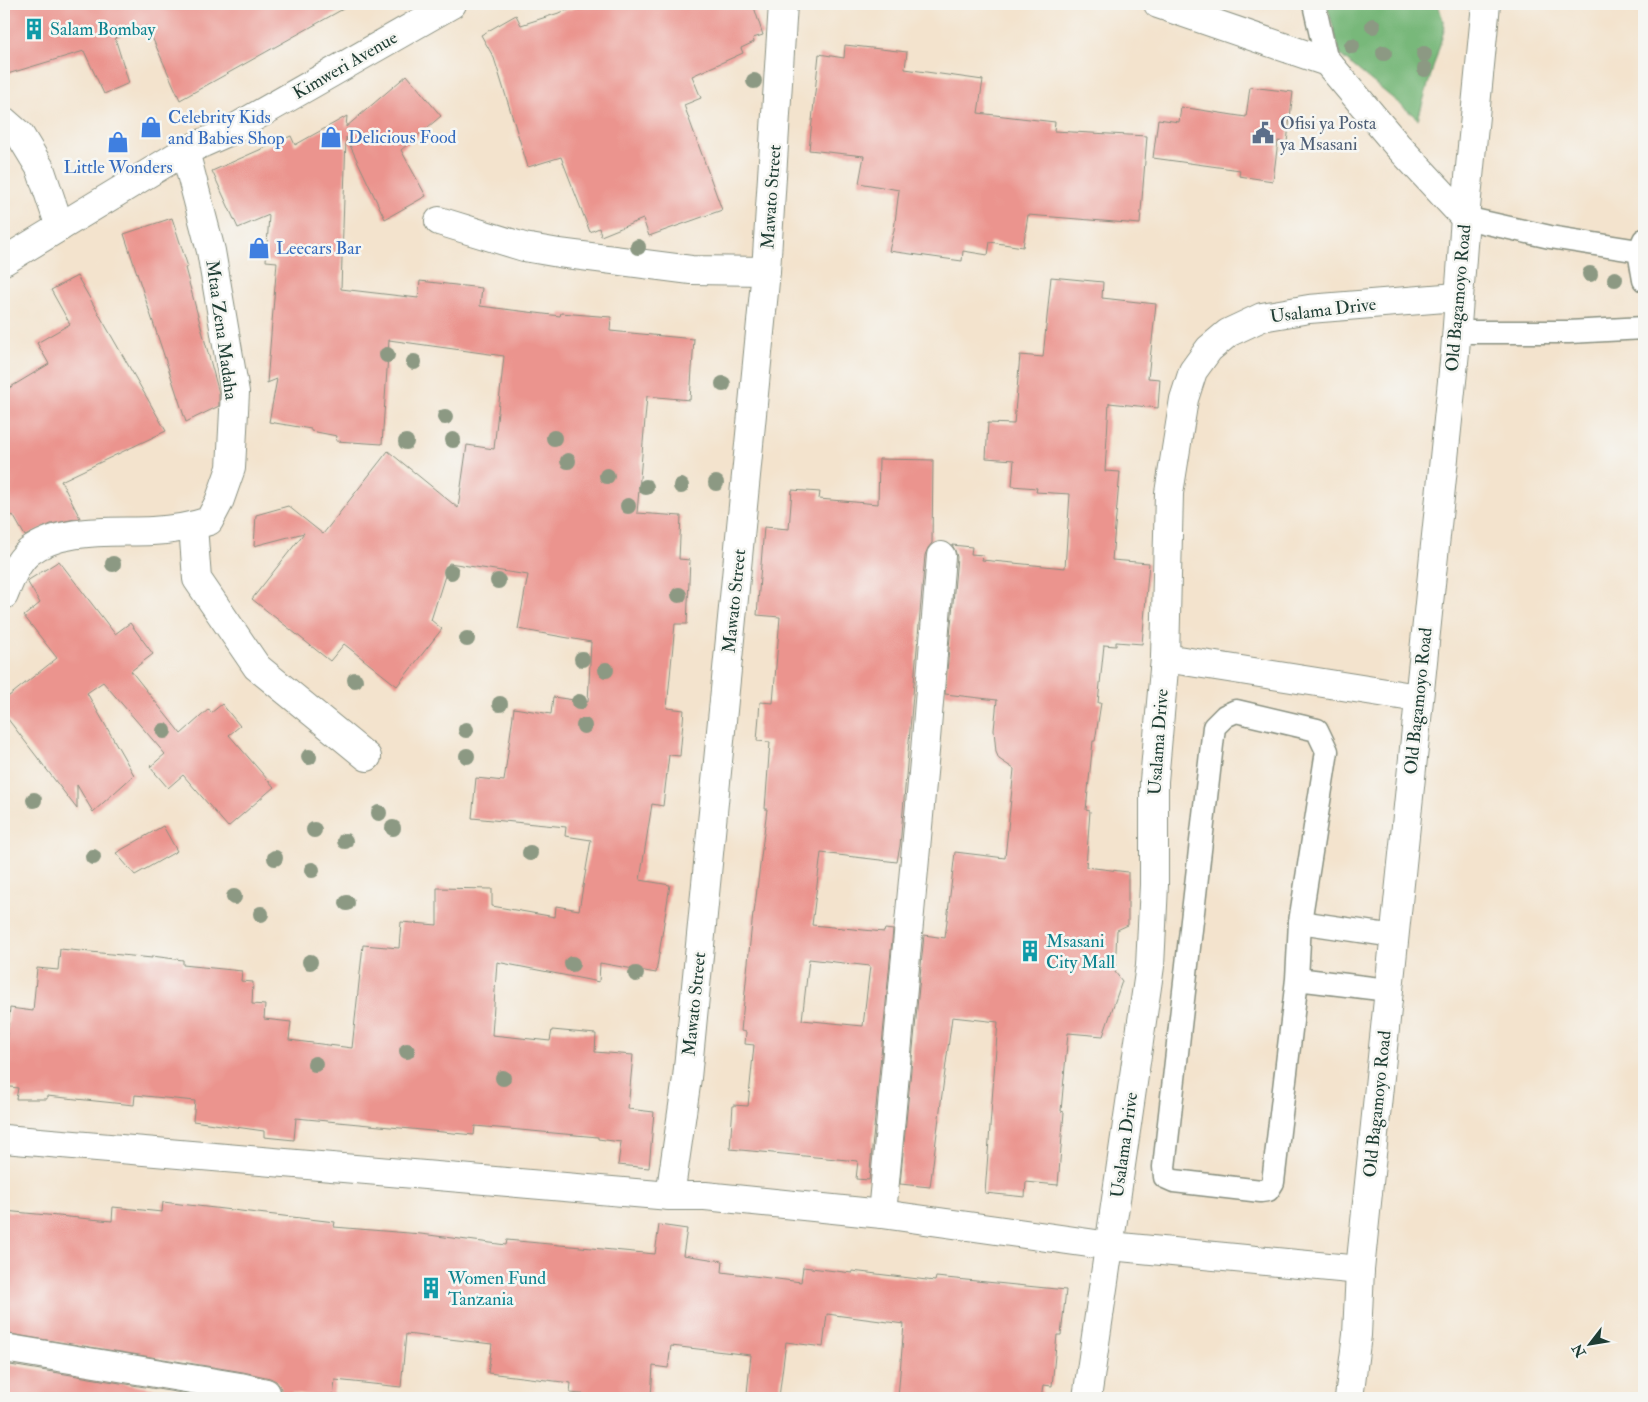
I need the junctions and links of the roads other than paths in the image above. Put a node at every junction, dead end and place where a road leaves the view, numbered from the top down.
1 (452, 4) edge
2 (783, 4) edge
3 (1158, 4) edge
4 (1314, 4) edge
5 (1486, 4) edge
6 (1327, 62) junction
7 (4, 121) edge
8 (185, 151) junction
9 (1464, 218) junction
10 (439, 221) dead end
11 (60, 226) junction
12 (1642, 246) edge
13 (4, 261) edge
14 (766, 271) junction
15 (1644, 280) edge
16 (1458, 297) junction
17 (1644, 328) edge
18 (1456, 332) junction
19 (193, 526) junction
20 (941, 556) dead end
21 (4, 595) edge
22 (1165, 658) junction
23 (1418, 698) junction
24 (367, 757) dead end
25 (1300, 922) junction
26 (1394, 936) junction
27 (1297, 979) junction
28 (1388, 990) junction
29 (4, 1139) edge
30 (670, 1196) junction
31 (882, 1214) junction
32 (1110, 1246) junction
33 (1360, 1270) junction
34 (4, 1348) edge
35 (266, 1393) dead end
36 (1087, 1398) edge
37 (1349, 1398) edge

1 - 8 street, Kimweri Avenue
2 - 14 street, Mawato Street
3 - 6 street
4 - 6 lane
5 - 9 street, Old Bagamoyo Road
6 - 9 street
7 - 11 street
8 - 11 street, Kimweri Avenue
8 - 19 street, Mtaa Zena Madaha
9 - 12 lane
9 - 16 street, Old Bagamoyo Road
10 - 14 street
11 - 13 street, Kimweri Avenue
12 - 15 lane
14 - 30 street, Mawato Street
16 - 18 street, Old Bagamoyo Road
16 - 22 street, Usalama Drive
17 - 18 lane
18 - 23 street, Old Bagamoyo Road
19 - 21 street, Mtaa Zena Madaha
19 - 24 street
20 - 31 street
22 - 23 street
22 - 32 street, Usalama Drive
23 - 26 street, Old Bagamoyo Road
25 - 26 lane
25 - 27 lane
25 - 27 lane
26 - 28 street, Old Bagamoyo Road
27 - 28 lane
28 - 33 street, Old Bagamoyo Road
29 - 30 street
30 - 31 street
31 - 32 street
32 - 33 street
32 - 36 street, Usalama Drive
33 - 37 street, Old Bagamoyo Road
34 - 35 street

